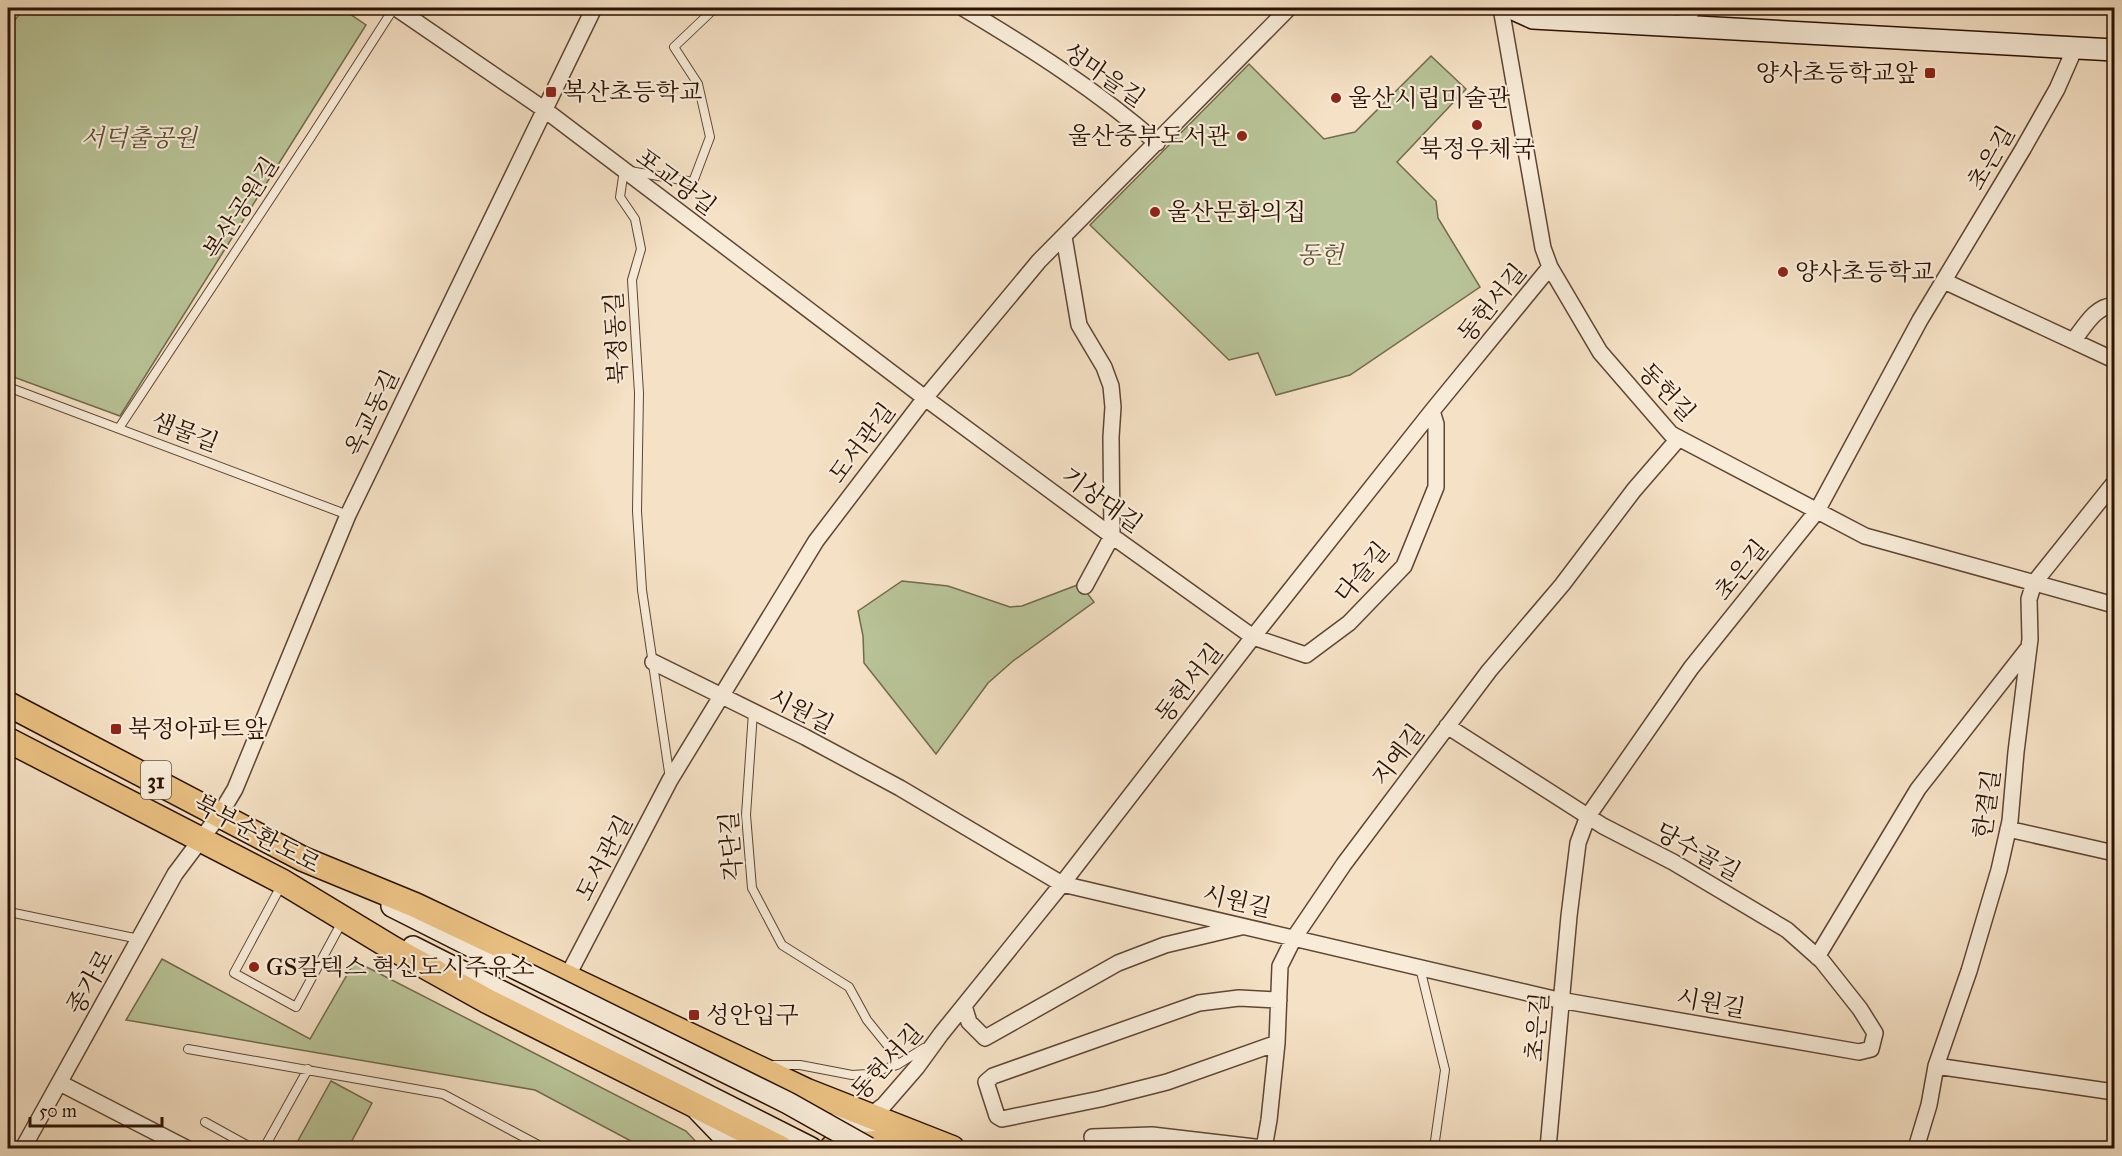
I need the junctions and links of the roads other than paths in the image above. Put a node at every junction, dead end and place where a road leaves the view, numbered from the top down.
1 (395, 8) edge
2 (594, 8) edge
3 (715, 8) edge
4 (963, 8) edge
5 (1289, 8) edge
6 (1501, 8) edge
7 (1511, 8) edge
8 (1694, 8) edge
9 (1681, 25) junction
10 (2076, 48) junction
11 (2115, 50) edge
12 (545, 110) junction
13 (1157, 143) junction
14 (624, 170) junction
15 (1064, 237) junction
16 (1550, 267) junction
17 (1944, 281) junction
18 (2115, 306) edge
19 (2073, 341) junction
20 (2115, 360) edge
21 (8, 387) edge
22 (925, 398) junction
23 (1432, 411) junction
24 (120, 428) junction
25 (1679, 438) junction
26 (2115, 483) edge
27 (1817, 511) junction
28 (348, 515) junction
29 (1112, 536) junction
30 (2034, 583) junction
31 (1085, 586) dead end
32 (2115, 605) edge
33 (1253, 636) junction
34 (2030, 646) junction
35 (653, 662) junction
36 (722, 696) junction
37 (8, 704) edge
38 (753, 712) junction
39 (1448, 726) junction
40 (8, 740) edge
41 (670, 780) junction
42 (220, 814) junction
43 (1588, 816) junction
44 (2008, 829) junction
45 (200, 840) junction
46 (2115, 853) edge
47 (303, 859) junction
48 (286, 884) junction
49 (1062, 884) junction
50 (8, 918) edge
51 (343, 919) junction
52 (1244, 926) junction
53 (1294, 938) junction
54 (139, 939) junction
55 (1817, 957) junction
56 (1420, 968) junction
57 (567, 977) junction
58 (1279, 1000) junction
59 (1561, 1000) junction
60 (964, 1006) junction
61 (941, 1034) junction
62 (1277, 1043) junction
63 (188, 1048) dead end
64 (1859, 1052) joint
65 (744, 1061) junction
66 (897, 1065) junction
67 (1936, 1066) junction
68 (308, 1070) junction
69 (60, 1083) junction
70 (807, 1091) junction
71 (2115, 1092) edge
72 (691, 1104) junction
73 (872, 1115) junction
74 (205, 1122) dead end
75 (1092, 1137) dead end
76 (901, 1142) edge
77 (24, 1149) edge
78 (186, 1149) edge
79 (252, 1149) edge
80 (264, 1149) edge
81 (544, 1149) edge
82 (732, 1149) edge
83 (780, 1149) edge
84 (811, 1149) edge
85 (822, 1149) edge
86 (832, 1149) edge
87 (868, 1149) edge
88 (952, 1149) edge
89 (1264, 1149) edge
90 (1434, 1149) edge
91 (1548, 1149) edge
92 (1916, 1149) edge

1 - 12 street, 포교당길
1 - 24 lane, 복산공원길
2 - 12 street, 옥교동길
3 - 14 lane
4 - 13 street, 성마을길
5 - 13 street, 도서관길
6 - 16 street, 동헌길
7 - 9 main road
8 - 9 street
9 - 10 main road
10 - 11 main road
10 - 17 street, 초은길
12 - 14 street, 포교당길
12 - 28 street, 옥교동길
13 - 15 street, 도서관길
14 - 22 street, 포교당길
14 - 35 lane, 북정동길
15 - 22 street, 도서관길
15 - 29 street
16 - 23 street, 동헌서길
16 - 25 street, 동헌길
17 - 19 street
17 - 27 street, 초은길
18 - 19 street
19 - 20 street
21 - 24 lane, 샘물길
22 - 29 street, 기상대길
22 - 36 street, 도서관길
23 - 33 street, 동헌서길
23 - 33 street, 다슬길
24 - 28 lane, 샘물길
25 - 27 street, 동헌길
25 - 39 street, 지예길
26 - 30 street, 한결길
27 - 30 street, 동헌길
27 - 43 street, 초은길
28 - 42 street, 옥교동길
29 - 31 street
29 - 33 street, 기상대길
30 - 32 street, 동헌길
30 - 34 street, 한결길
33 - 49 street, 동헌서길
34 - 44 street, 한결길
34 - 55 street
35 - 36 street, 시원길
35 - 41 lane, 북정동길
36 - 38 street, 시원길
36 - 41 street, 도서관길
37 - 42 main road, 북부순환도로 / 31
38 - 49 street, 시원길
38 - 66 lane, 각단길
39 - 43 street, 당수골길
39 - 53 street, 지예길
40 - 45 main road, 북부순환도로 / 31
41 - 57 street, 도서관길
42 - 45 street, 옥교동길
42 - 47 main road, 북부순환도로 / 31
43 - 55 street, 당수골길
43 - 59 street, 초은길
44 - 46 street
44 - 67 street, 한결길
45 - 48 main road, 북부순환도로 / 31
45 - 54 street, 종가로
47 - 57 main road
47 - 87 main road, 북부순환도로, bridge
48 - 51 main road
48 - 51 lane
48 - 84 main road, 북부순환도로
49 - 52 street, 시원길
49 - 60 street, 동헌서길
50 - 54 lane
51 - 72 main road
52 - 53 street, 시원길
52 - 60 street
53 - 56 street, 시원길
53 - 58 street, 지예길
54 - 69 street, 종가로
55 - 64 street, 당수골길
56 - 59 street, 시원길
56 - 90 lane
57 - 65 main road
58 - 62 street, 지예길
58 - 62 street
59 - 64 street, 시원길
59 - 91 street, 초은길
60 - 61 street, 동헌서길
61 - 66 lane
61 - 73 street, 동헌서길
62 - 89 street, 지예길
63 - 68 lane
65 - 66 lane
65 - 70 main road
67 - 71 street
67 - 92 street, 한결길
68 - 80 lane
68 - 81 lane
69 - 77 street, 종가로
69 - 78 street
70 - 73 main road
70 - 85 main road
72 - 82 main road
72 - 83 main road
73 - 76 main road
73 - 85 main road
74 - 79 lane
75 - 89 street
76 - 86 main road
76 - 88 main road

